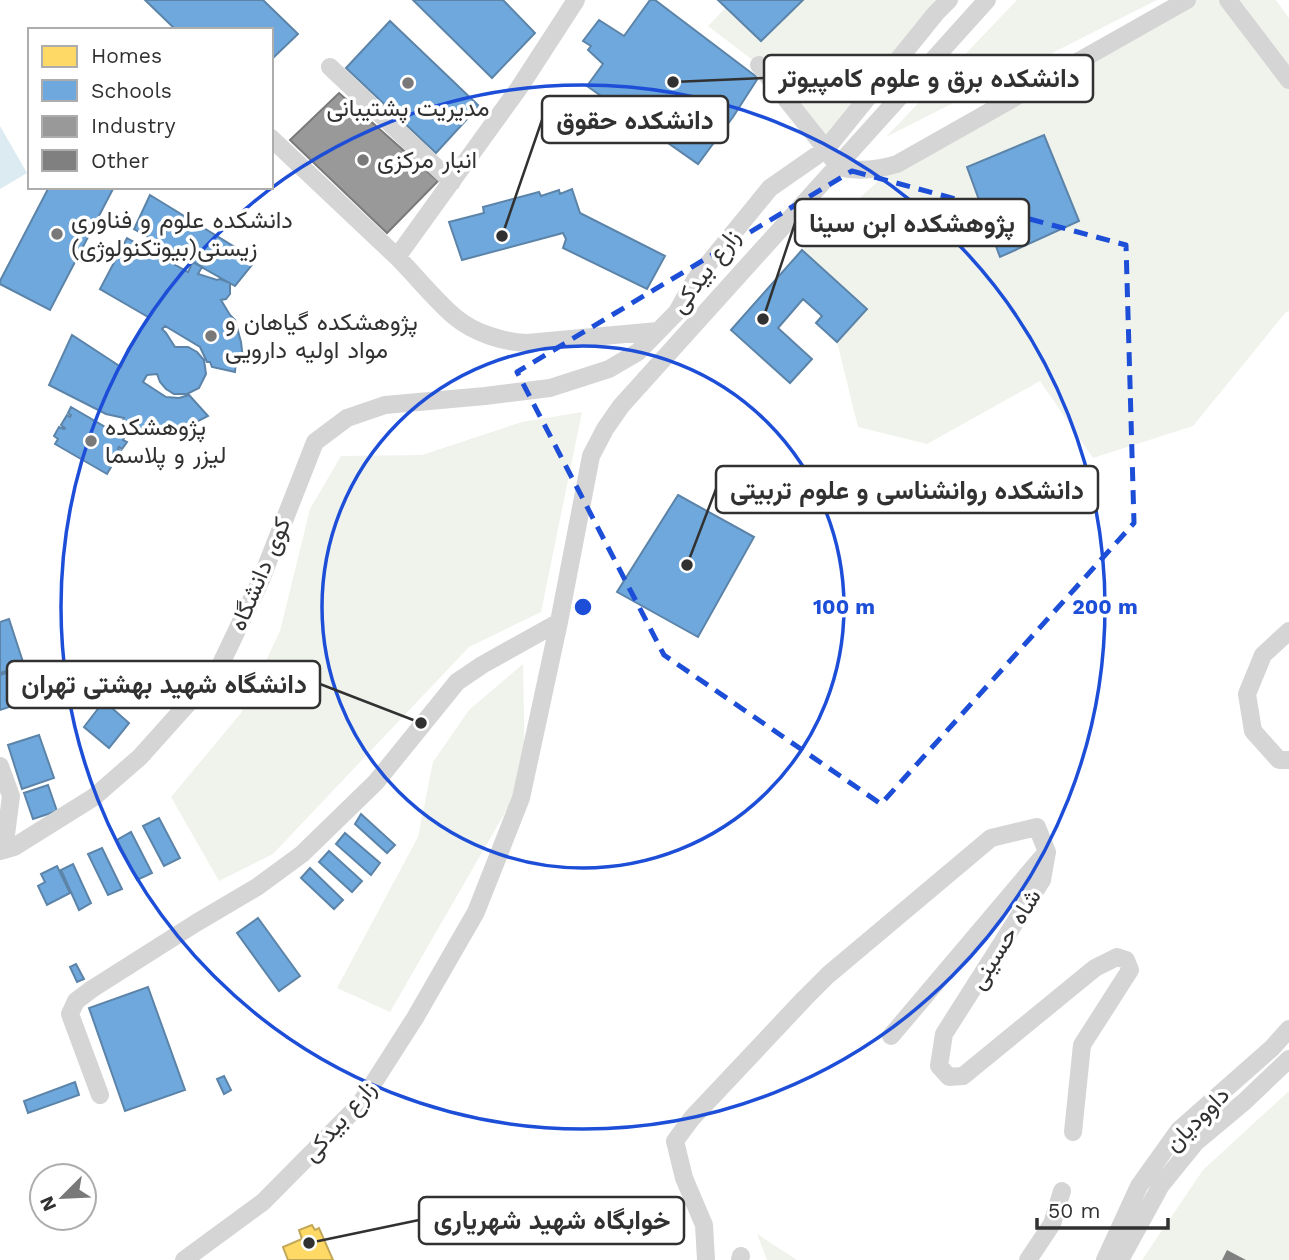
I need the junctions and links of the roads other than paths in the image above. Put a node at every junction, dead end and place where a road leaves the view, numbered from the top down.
1 (576, 0) edge
2 (949, 0) edge
3 (988, 0) edge
4 (1187, 0) edge
5 (1228, 0) edge
6 (759, 65) dead end
7 (330, 67) dead end
8 (1289, 80) edge
9 (273, 140) edge
10 (826, 149) junction
11 (838, 167) junction
12 (452, 182) junction
13 (397, 257) junction
14 (658, 331) junction
15 (385, 405) joint
16 (559, 622) junction
17 (1289, 631) edge
18 (1289, 760) edge
19 (0, 766) edge
20 (2, 851) edge
21 (1047, 852) junction
22 (1289, 1029) edge
23 (891, 1036) dead end
24 (1289, 1059) edge
25 (100, 1095) dead end
26 (1073, 1132) dead end
27 (1062, 1191) dead end
28 (1111, 1258) edge
29 (184, 1260) edge
30 (706, 1260) edge
31 (1028, 1260) edge

1 - 12 street
2 - 10 street, زارع بیدکی
3 - 11 street, زارع بیدکی
4 - 11 street
5 - 8 street
6 - 10 street
7 - 12 street
9 - 13 street
10 - 11 street
10 - 14 street, زارع بیدکی
11 - 16 street, زارع بیدکی
12 - 13 street
13 - 14 street
14 - 15 street, زارع بیدکی
15 - 20 street, کوی دانشگاه
16 - 25 street
16 - 29 street, زارع بیدکی
17 - 18 street
19 - 20 street
21 - 23 street
21 - 26 street, شاه حسینی
21 - 30 street
22 - 28 street, داوودیان
24 - 28 street, داوودیان
27 - 31 street

